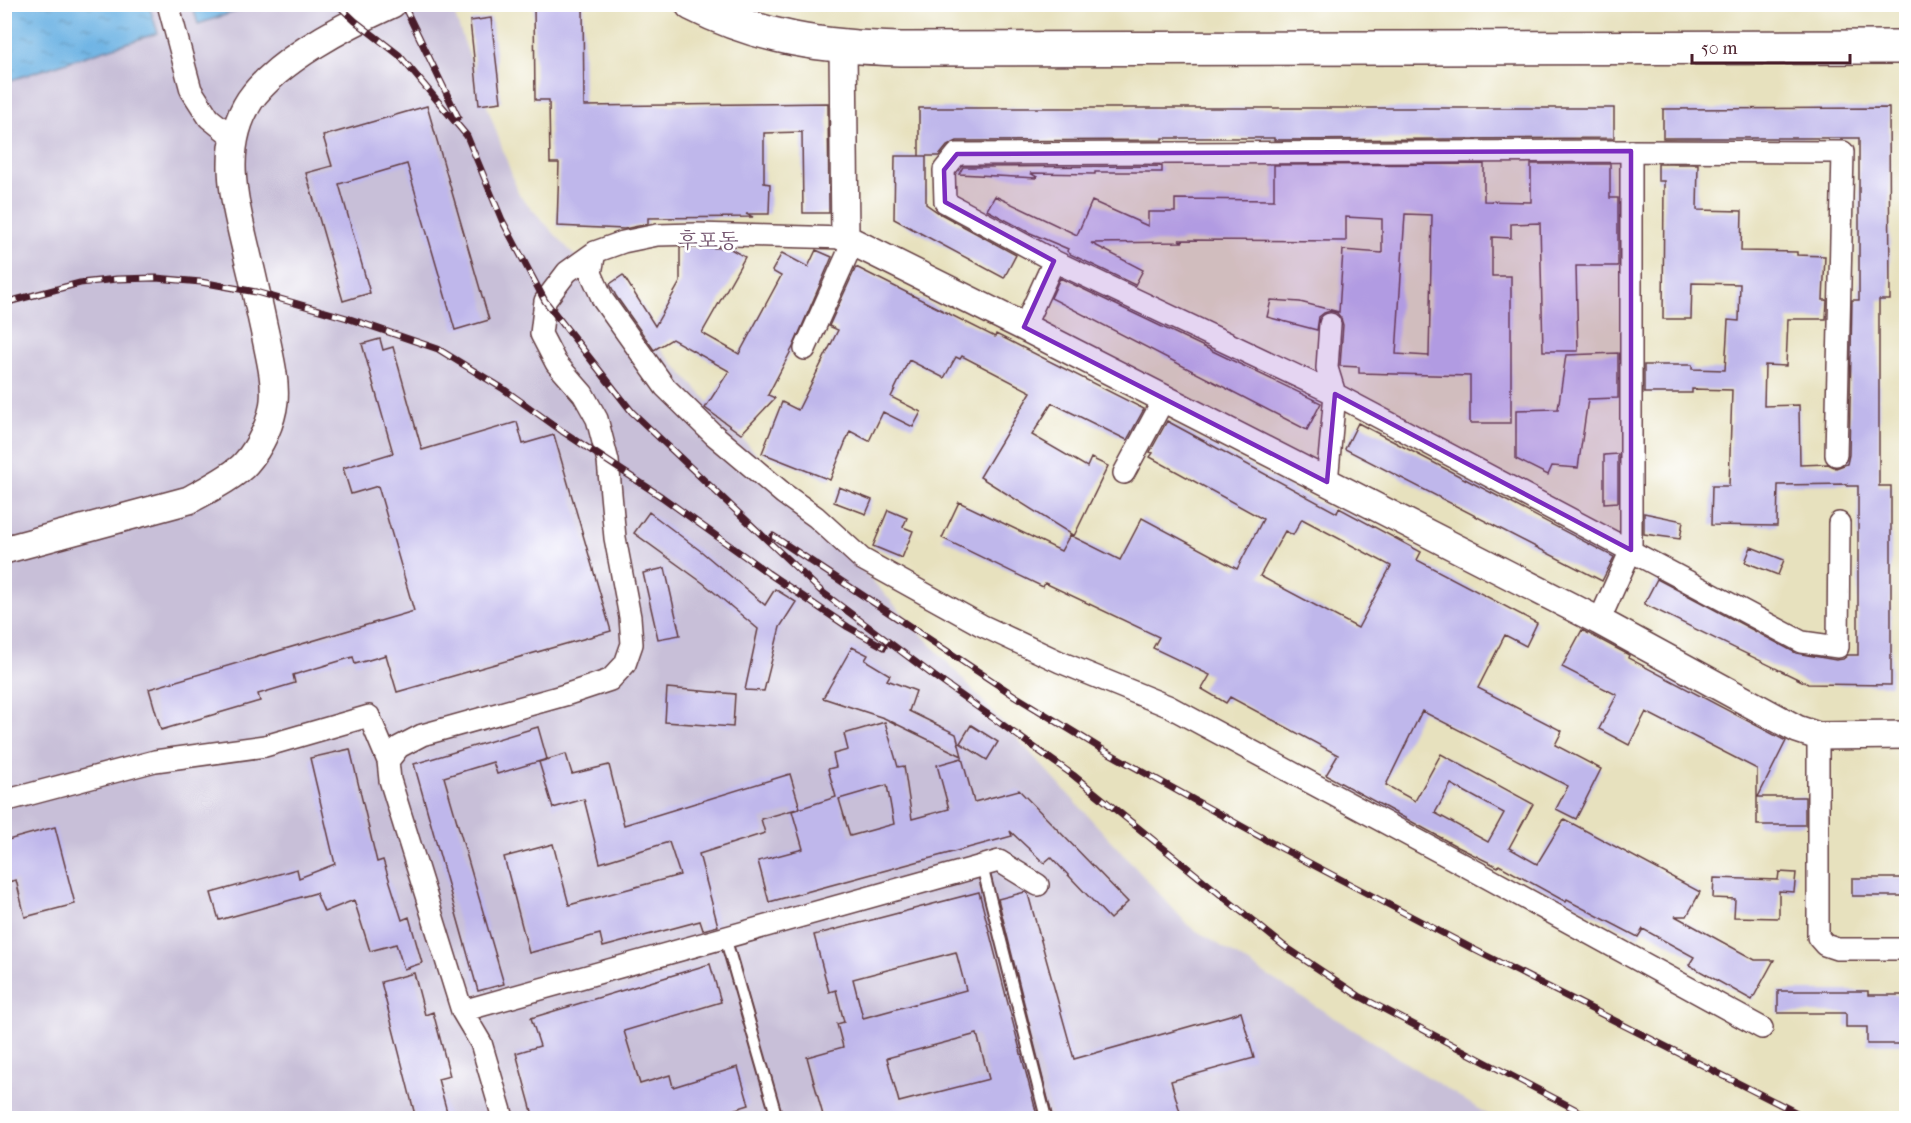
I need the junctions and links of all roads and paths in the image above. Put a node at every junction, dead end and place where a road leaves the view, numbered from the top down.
1 (168, 4) edge
2 (392, 4) edge
3 (692, 4) edge
4 (1906, 47) edge
5 (843, 48) junction
6 (234, 138) junction
7 (1631, 151) junction
8 (849, 240) junction
9 (595, 252) junction
10 (1054, 261) junction
11 (1330, 324) dead end
12 (1024, 327) junction
13 (805, 349) dead end
14 (1335, 394) junction
15 (1164, 399) junction
16 (1836, 455) dead end
17 (1124, 473) dead end
18 (1327, 482) junction
19 (1839, 523) dead end
20 (4, 550) edge
21 (1631, 550) junction
22 (1599, 621) junction
23 (1906, 735) edge
24 (1818, 736) junction
25 (388, 761) junction
26 (4, 801) edge
27 (982, 866) junction
28 (1038, 885) dead end
29 (725, 938) junction
30 (1906, 949) edge
31 (462, 1011) junction
32 (1761, 1028) dead end
33 (503, 1119) edge
34 (777, 1119) edge
35 (1046, 1119) edge

1 - 6 street
2 - 6 street
3 - 5 main road
4 - 5 main road
5 - 8 street
6 - 20 street
7 - 10 street
7 - 16 street
7 - 21 street
8 - 9 street
8 - 12 street
8 - 13 street
9 - 25 street
9 - 32 street
10 - 12 street
10 - 14 street
11 - 14 street
12 - 15 street
14 - 18 street
14 - 21 street
15 - 17 street
15 - 18 street
18 - 22 street
19 - 21 street
21 - 22 street
22 - 24 street
23 - 24 street
24 - 30 street
25 - 26 street
25 - 31 street
27 - 28 street
27 - 29 street
27 - 35 lane
29 - 31 street
29 - 34 lane
31 - 33 street

